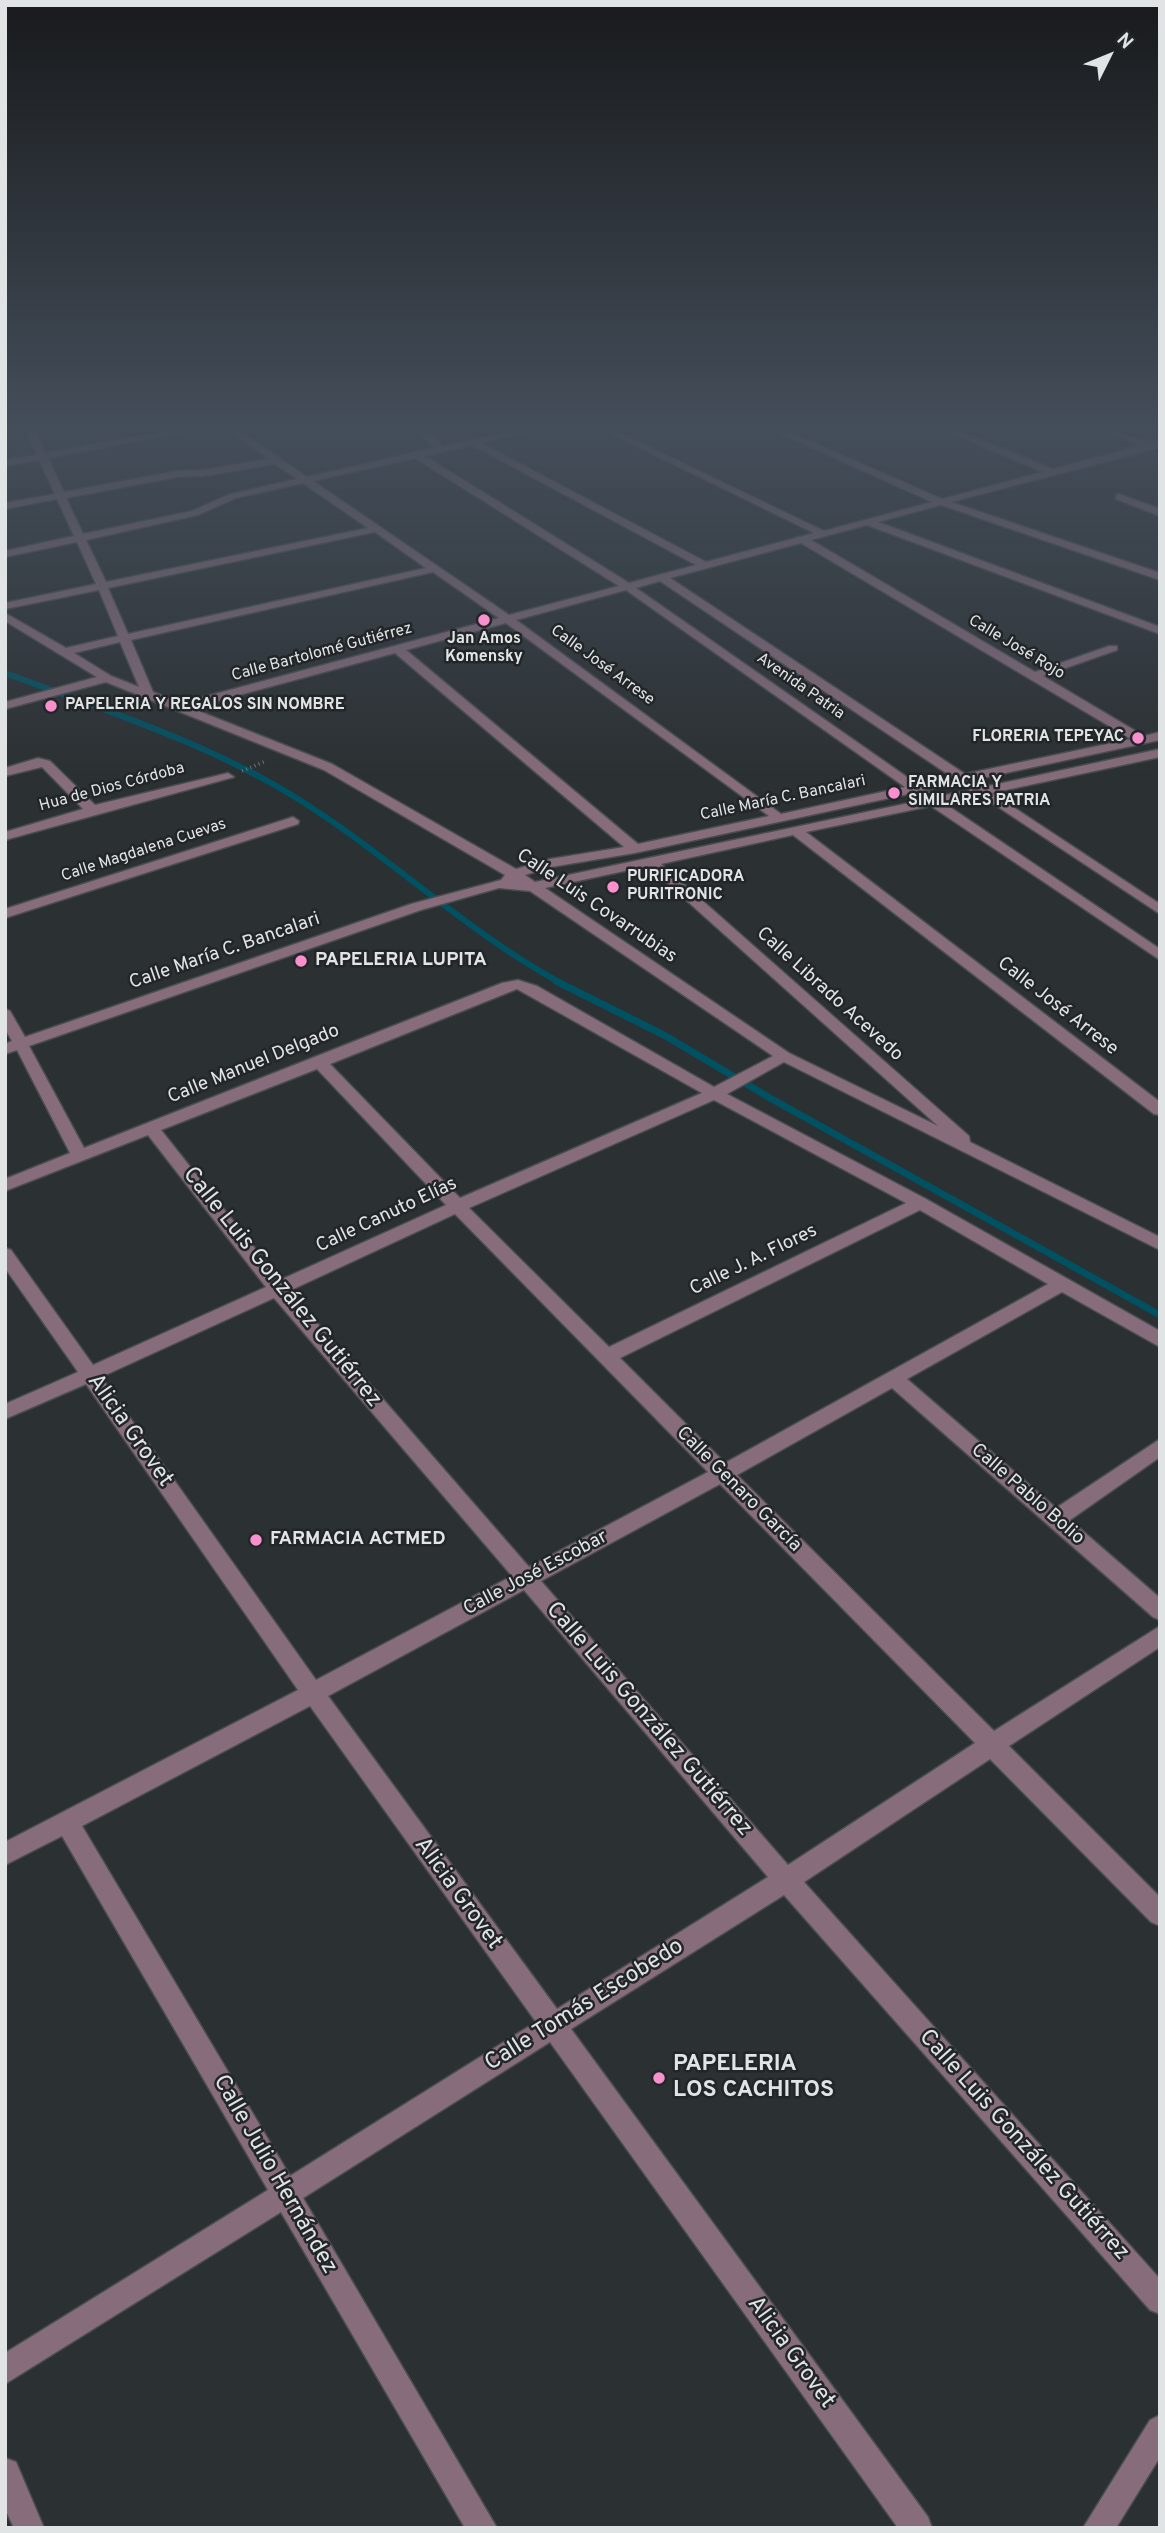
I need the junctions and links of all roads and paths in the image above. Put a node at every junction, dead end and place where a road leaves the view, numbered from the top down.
1 (43, 546) edge
2 (83, 546) edge
3 (292, 546) edge
4 (401, 546) edge
5 (563, 546) edge
6 (668, 546) edge
7 (779, 546) edge
8 (813, 546) edge
9 (934, 546) edge
10 (1070, 546) edge
11 (5, 554) edge
12 (705, 566) junction
13 (434, 569) junction
14 (1160, 577) edge
15 (661, 578) junction
16 (102, 585) junction
17 (628, 587) junction
18 (5, 606) edge
19 (5, 616) edge
20 (508, 619) junction
21 (1160, 631) edge
22 (124, 638) junction
23 (1113, 648) dead end
24 (398, 649) junction
25 (62, 652) junction
26 (1033, 676) junction
27 (107, 678) junction
28 (148, 695) junction
29 (5, 706) edge
30 (181, 707) junction
31 (1160, 736) edge
32 (1142, 740) junction
33 (1160, 753) edge
34 (263, 762) dead end
35 (242, 771) dead end
36 (5, 772) edge
37 (228, 777) dead end
38 (962, 779) junction
39 (916, 789) junction
40 (981, 792) junction
41 (934, 802) junction
42 (92, 810) junction
43 (779, 818) junction
44 (293, 821) dead end
45 (797, 832) junction
46 (5, 836) edge
47 (635, 849) junction
48 (652, 863) junction
49 (514, 874) junction
50 (492, 886) junction
51 (532, 887) junction
52 (1160, 910) edge
53 (5, 914) edge
54 (1160, 956) edge
55 (5, 1014) edge
56 (22, 1043) junction
57 (5, 1049) edge
58 (784, 1056) junction
59 (320, 1062) junction
60 (717, 1091) junction
61 (1160, 1111) edge
62 (151, 1128) junction
63 (80, 1156) junction
64 (981, 1156) junction
65 (5, 1185) edge
66 (920, 1203) junction
67 (457, 1206) junction
68 (1160, 1226) edge
69 (1141, 1235) junction
70 (1160, 1244) edge
71 (5, 1254) edge
72 (1062, 1284) junction
73 (278, 1290) junction
74 (1160, 1340) edge
75 (606, 1357) junction
76 (89, 1375) junction
77 (895, 1379) junction
78 (5, 1412) edge
79 (1160, 1447) edge
80 (722, 1474) junction
81 (1055, 1520) junction
82 (527, 1578) junction
83 (1160, 1611) edge
84 (1160, 1635) edge
85 (313, 1693) junction
86 (992, 1746) junction
87 (66, 1821) junction
88 (5, 1854) edge
89 (786, 1881) junction
90 (1160, 1914) edge
91 (553, 2026) junction
92 (285, 2194) junction
93 (1160, 2300) edge
94 (5, 2370) edge
95 (1160, 2430) edge
96 (5, 2473) edge
97 (29, 2528) edge
98 (482, 2528) edge
99 (918, 2528) edge
100 (1098, 2528) edge

1 - 11 street
2 - 16 street
3 - 16 street
4 - 13 street, Calle José Arrese
5 - 17 street, Avenida Patria
6 - 12 street
7 - 12 street, Calle Bartolomé Gutiérrez
8 - 26 street, Calle José Rojo
9 - 21 street
10 - 14 street
12 - 15 street, Calle Bartolomé Gutiérrez
13 - 20 street, Calle José Arrese
13 - 22 street
15 - 17 street, Calle Bartolomé Gutiérrez
15 - 38 street, Avenida Patria
16 - 18 street
16 - 22 street
17 - 20 street, Calle Bartolomé Gutiérrez
17 - 39 street, Avenida Patria
19 - 25 street, Calle Luis Covarrubias
20 - 24 street, Calle Bartolomé Gutiérrez
20 - 43 street, Calle José Arrese
22 - 25 street
22 - 28 street
23 - 26 street
24 - 30 street, Calle Bartolomé Gutiérrez
24 - 47 street
25 - 27 street, Calle Luis Covarrubias
26 - 32 street, Calle José Rojo
27 - 28 street, Calle Luis Covarrubias
27 - 29 street
28 - 30 street, Calle Luis Covarrubias
30 - 49 street, Calle Luis Covarrubias
31 - 32 street, Calle María C. Bancalari
32 - 38 street, Calle María C. Bancalari
33 - 40 street, Calle María C. Bancalari
34 - 35 path
36 - 42 street
37 - 42 street, Hua de Dios Córdoba
38 - 39 street, Calle María C. Bancalari
38 - 40 street, Avenida Patria
39 - 41 street, Avenida Patria
39 - 43 street, Calle María C. Bancalari
40 - 41 street, Calle María C. Bancalari
40 - 52 street, Avenida Patria
41 - 45 street, Calle María C. Bancalari
41 - 54 street, Avenida Patria
42 - 46 street, Hua de Dios Córdoba
43 - 47 street, Calle María C. Bancalari
44 - 53 street, Calle Magdalena Cuevas
45 - 48 street, Calle María C. Bancalari
45 - 61 street, Calle José Arrese
47 - 49 street, Calle María C. Bancalari
48 - 51 street, Calle María C. Bancalari
48 - 64 street, Calle Librado Acevedo
49 - 50 street, Calle María C. Bancalari
49 - 51 street, Calle Luis Covarrubias
50 - 51 street, Calle María C. Bancalari
50 - 56 street, Calle María C. Bancalari
51 - 58 street, Calle Luis Covarrubias
55 - 56 street
56 - 57 street, Calle María C. Bancalari
56 - 63 street
58 - 60 street, Calle Canuto Elías
58 - 64 street, Calle Luis Covarrubias
59 - 60 street, Calle Manuel Delgado
59 - 62 street, Calle Manuel Delgado
59 - 67 street, Calle Genaro García
60 - 66 street
60 - 67 street, Calle Canuto Elías
62 - 63 street, Calle Manuel Delgado
62 - 73 street, Calle Luis González Gutiérrez
63 - 65 street, Calle Manuel Delgado
64 - 69 street, Calle Luis Covarrubias
66 - 72 street
66 - 75 street, Calle J. A. Flores
67 - 73 street, Calle Canuto Elías
67 - 75 street, Calle Genaro García
68 - 69 street
69 - 70 street, Calle Luis Covarrubias
71 - 76 street, Alicia Grovet
72 - 74 street
72 - 77 street, Calle José Escobar
73 - 76 street, Calle Canuto Elías
73 - 82 street, Calle Luis González Gutiérrez
75 - 80 street, Calle Genaro García
76 - 78 street, Calle Canuto Elías
76 - 85 street, Alicia Grovet
77 - 80 street, Calle José Escobar
77 - 81 street, Calle Pablo Bolio
79 - 81 street
80 - 82 street, Calle José Escobar
80 - 86 street, Calle Genaro García
81 - 83 street, Calle Pablo Bolio
82 - 85 street, Calle José Escobar
82 - 89 street, Calle Luis González Gutiérrez
84 - 86 street, Calle Tomás Escobedo
85 - 87 street, Calle José Escobar
85 - 91 street, Alicia Grovet
86 - 89 street, Calle Tomás Escobedo
86 - 90 street, Calle Genaro García
87 - 88 street, Calle José Escobar
87 - 92 street, Calle Julio Hernández
89 - 91 street, Calle Tomás Escobedo
89 - 93 street, Calle Luis González Gutiérrez
91 - 92 street, Calle Tomás Escobedo
91 - 99 street, Alicia Grovet
92 - 94 street, Calle Tomás Escobedo
92 - 98 street, Calle Julio Hernández
95 - 100 street
96 - 97 street

